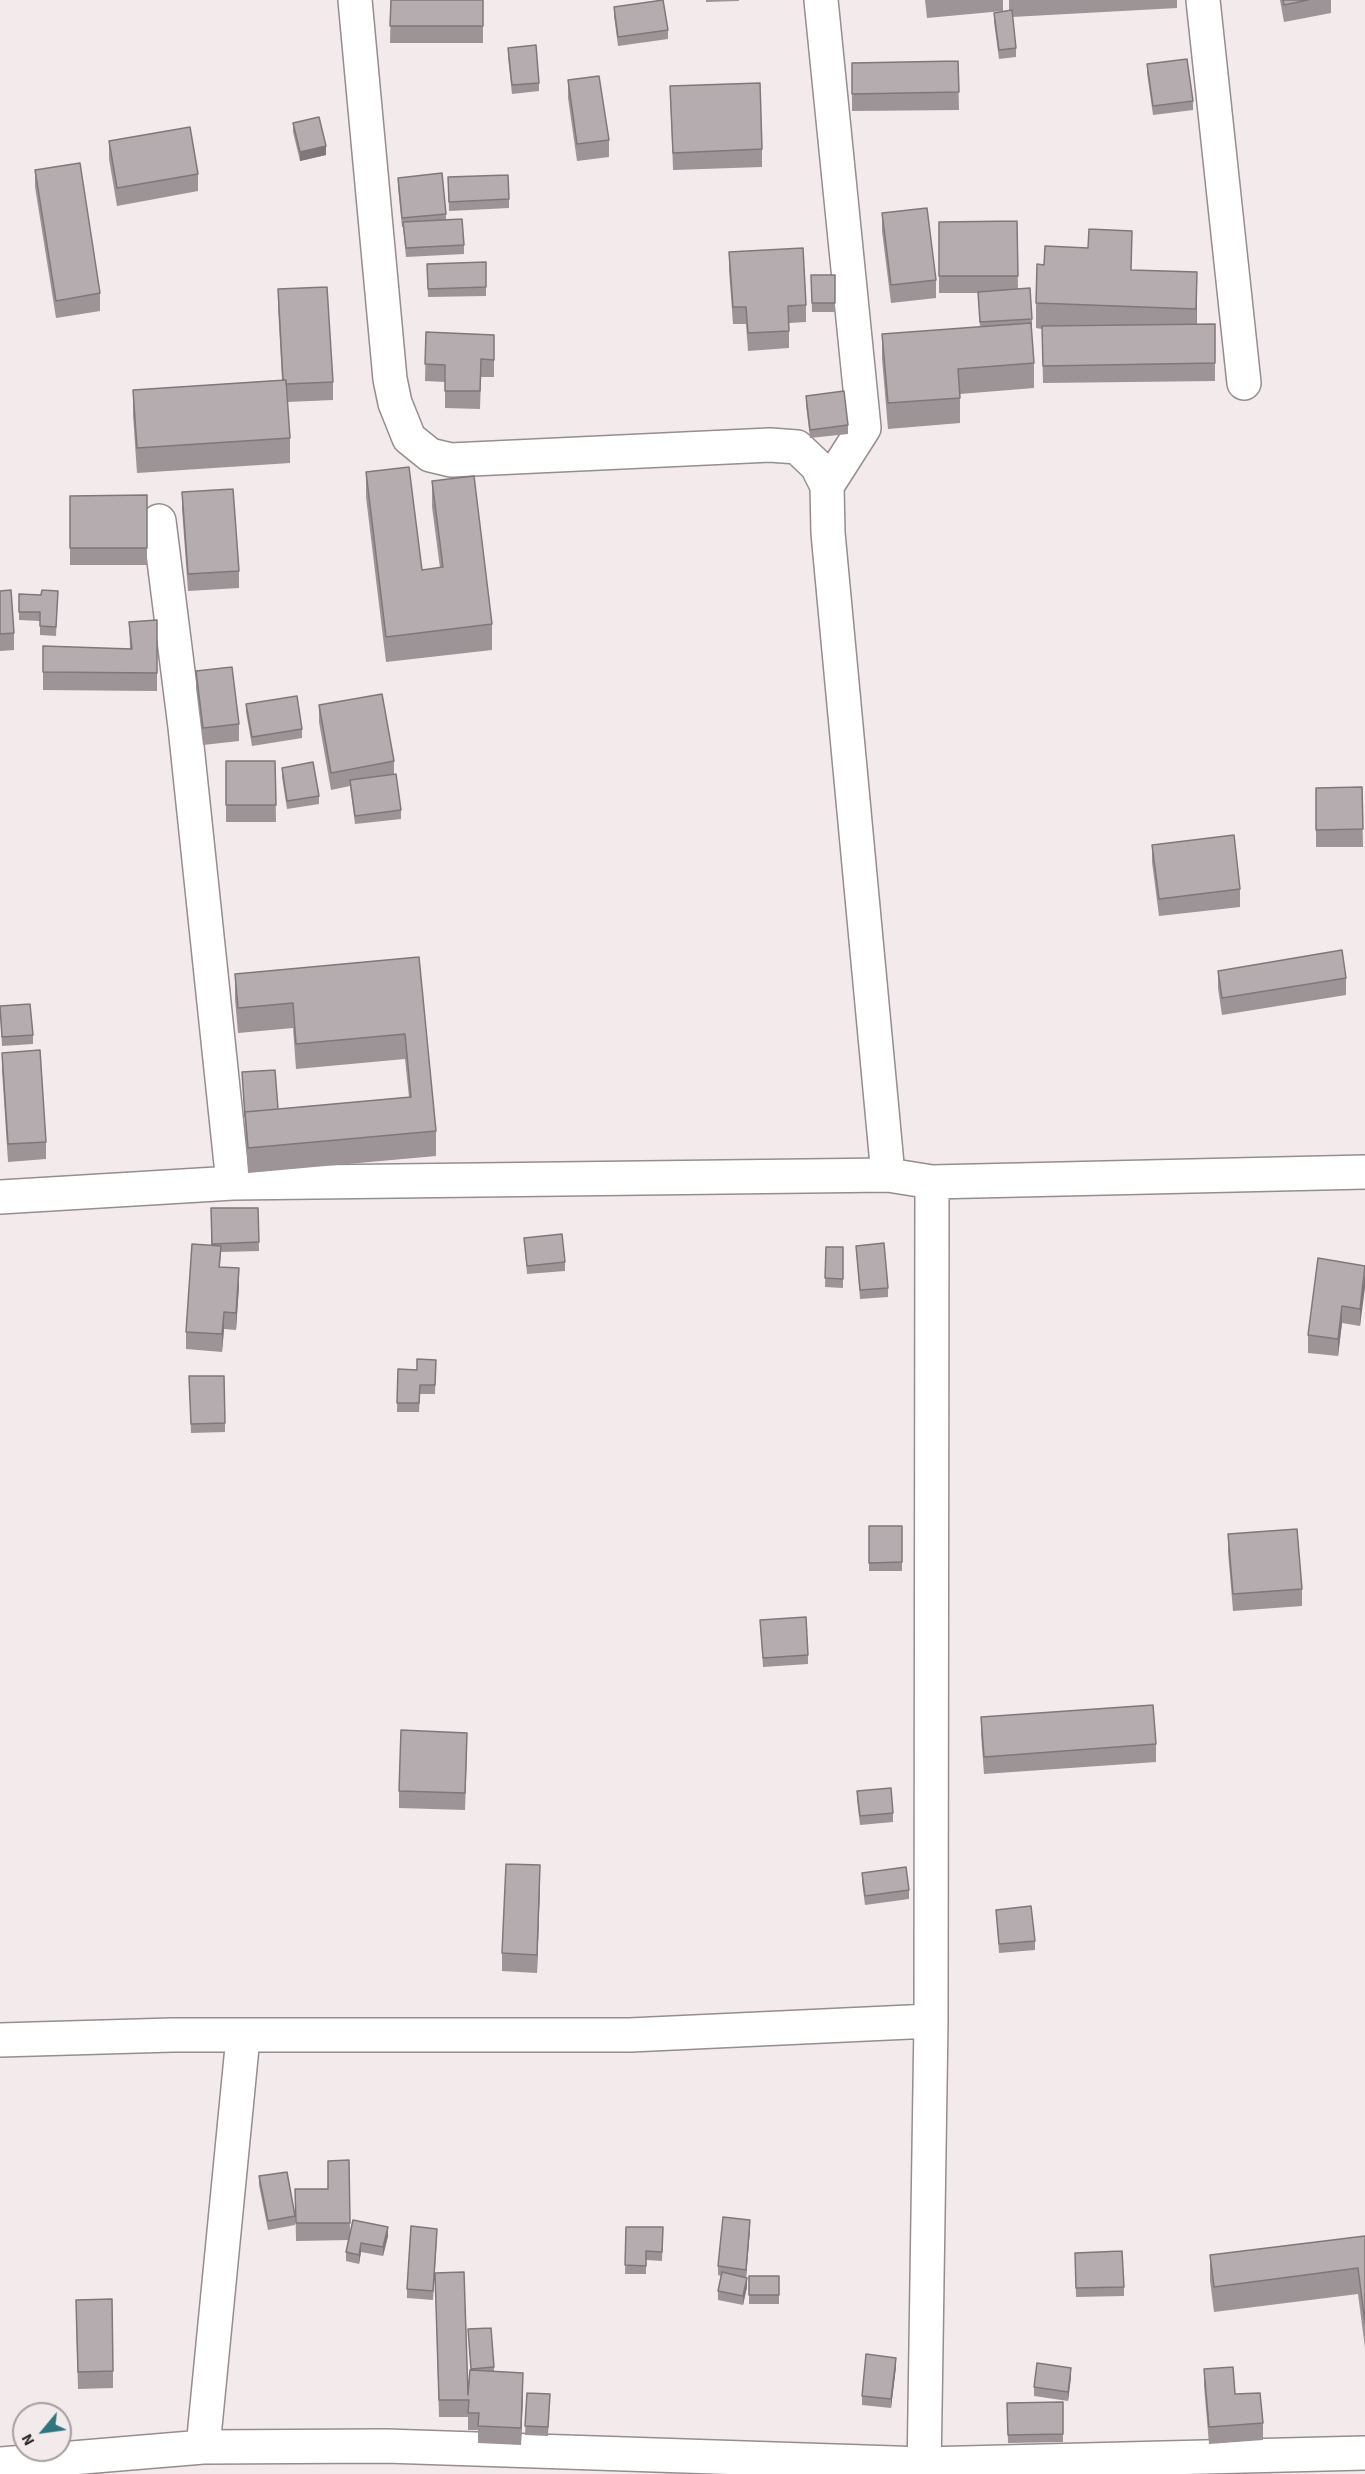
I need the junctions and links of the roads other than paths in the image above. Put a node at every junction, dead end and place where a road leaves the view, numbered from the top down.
1 (355, 0) edge
2 (821, 0) edge
3 (1203, 0) edge
4 (1244, 383) dead end
5 (827, 486) junction
6 (159, 521) dead end
7 (1365, 1172) edge
8 (888, 1175) junction
9 (932, 1182) junction
10 (233, 1184) junction
11 (0, 1197) edge
12 (931, 2021) junction
13 (243, 2037) junction
14 (0, 2040) edge
15 (203, 2447) junction
16 (1365, 2453) edge
17 (0, 2463) edge
18 (924, 2469) edge

1 - 5 street
2 - 5 street
3 - 4 street
5 - 8 street
6 - 10 street
7 - 9 street
8 - 9 street
8 - 10 street
9 - 12 street
10 - 11 street
12 - 13 street
12 - 18 street
13 - 14 street
13 - 15 street
15 - 17 street
15 - 18 street
16 - 18 street

